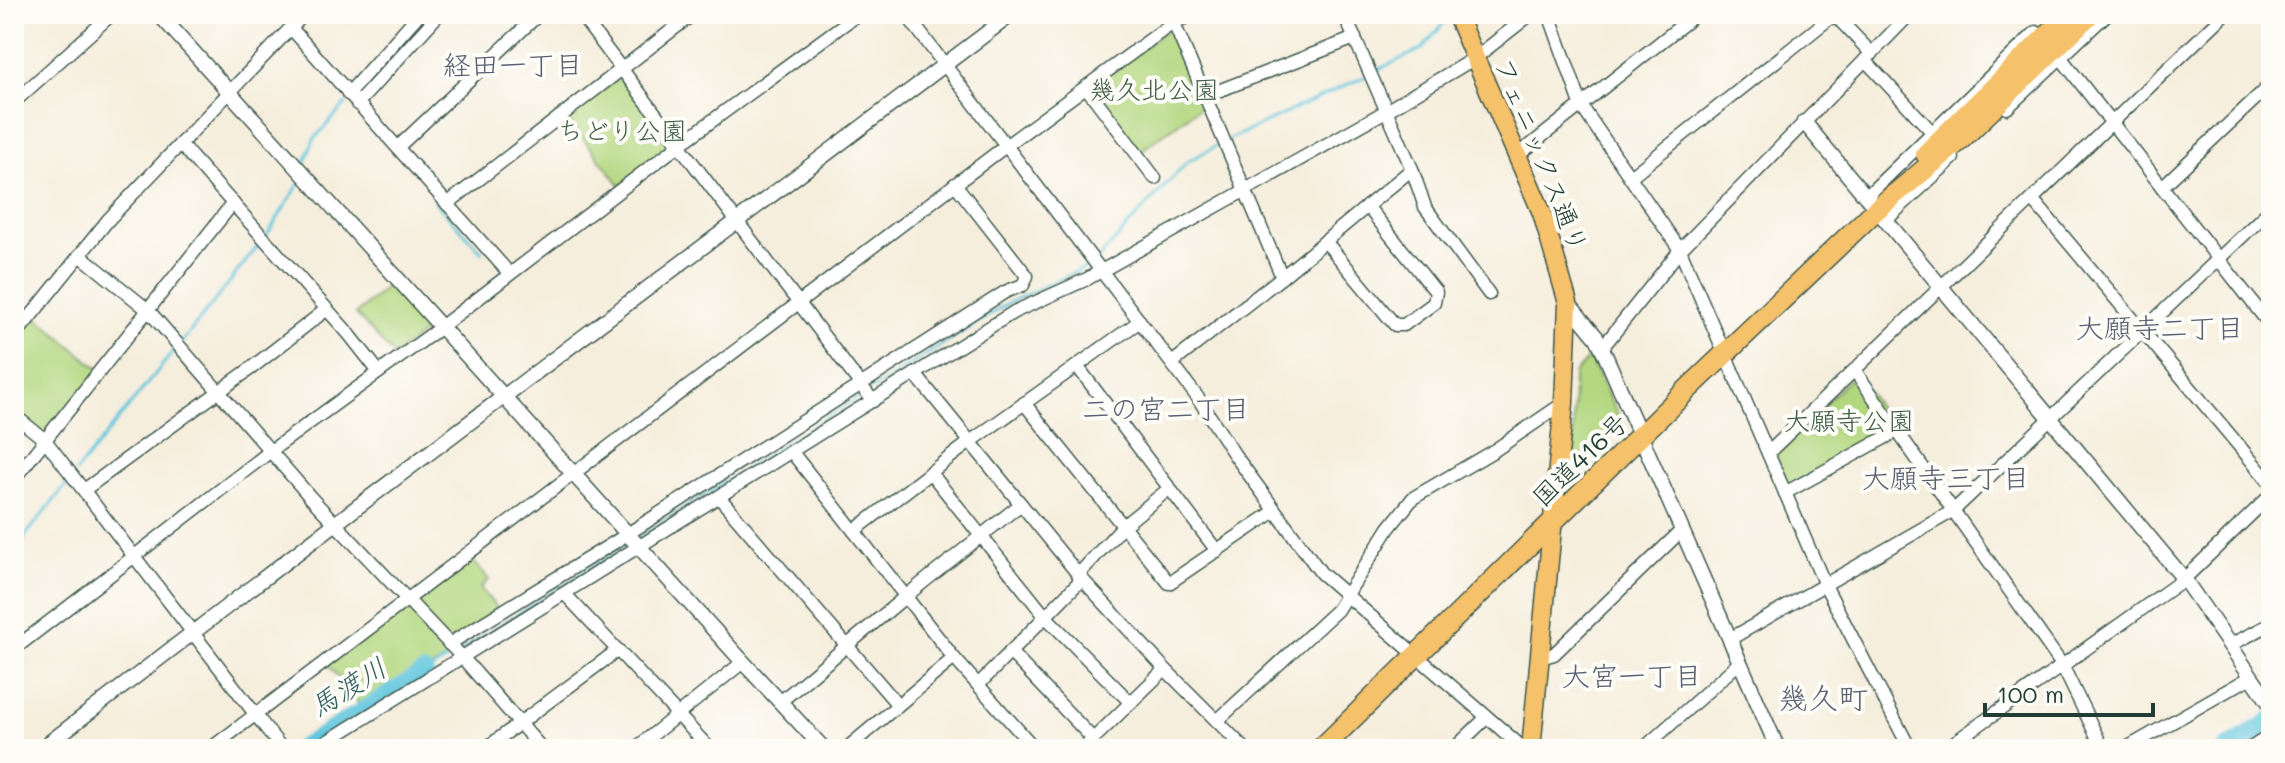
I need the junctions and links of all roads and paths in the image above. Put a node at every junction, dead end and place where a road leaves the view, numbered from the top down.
1 (112, 14) edge
2 (159, 14) edge
3 (304, 14) edge
4 (419, 14) edge
5 (439, 14) edge
6 (539, 14) edge
7 (580, 14) edge
8 (693, 14) edge
9 (858, 14) edge
10 (906, 14) edge
11 (1012, 14) edge
12 (1196, 14) edge
13 (1344, 14) edge
14 (1456, 14) edge
15 (1531, 14) edge
16 (1549, 14) edge
17 (1696, 14) edge
18 (1834, 14) edge
19 (1910, 14) edge
20 (2055, 14) edge
21 (2069, 14) edge
22 (2090, 14) edge
23 (2107, 14) edge
24 (2225, 14) edge
25 (2262, 14) edge
26 (1172, 18) edge
27 (2271, 19) edge
28 (291, 28) junction
29 (1355, 38) junction
30 (1869, 57) junction
31 (1475, 58) junction
32 (2061, 58) junction
33 (946, 63) junction
34 (2027, 64) junction
35 (622, 69) junction
36 (2271, 84) edge
37 (1086, 87) junction
38 (229, 92) junction
39 (1205, 96) junction
40 (352, 99) junction
41 (14, 102) edge
42 (1582, 107) junction
43 (1386, 111) junction
44 (1804, 122) junction
45 (2112, 123) junction
46 (1933, 133) junction
47 (180, 144) junction
48 (679, 145) junction
49 (1007, 145) junction
50 (398, 147) junction
51 (1517, 156) junction
52 (1412, 169) junction
53 (1630, 177) junction
54 (1155, 178) dead end
55 (955, 184) junction
56 (2162, 187) junction
57 (1245, 190) junction
58 (2033, 200) junction
59 (233, 203) junction
60 (447, 204) junction
61 (1367, 206) junction
62 (1876, 209) junction
63 (2271, 209) edge
64 (737, 221) junction
65 (1325, 241) junction
66 (1680, 250) junction
67 (80, 255) junction
68 (2219, 259) junction
69 (1102, 270) junction
70 (509, 273) junction
71 (1282, 277) junction
72 (1942, 287) junction
73 (1489, 294) dead end
74 (799, 302) junction
75 (1568, 303) junction
76 (327, 309) junction
77 (148, 310) junction
78 (1140, 321) junction
79 (2271, 326) edge
80 (441, 327) junction
81 (2142, 331) junction
82 (14, 337) edge
83 (1602, 348) junction
84 (1725, 353) junction
85 (1172, 363) junction
86 (1077, 366) junction
87 (1855, 371) junction
88 (379, 372) junction
89 (915, 374) junction
90 (860, 384) junction
91 (219, 392) junction
92 (505, 396) junction
93 (873, 401) junction
94 (1024, 403) junction
95 (1564, 403) junction
96 (14, 415) edge
97 (2051, 419) junction
98 (1897, 431) junction
99 (1642, 437) junction
100 (45, 440) junction
101 (970, 442) junction
102 (272, 450) junction
103 (791, 451) junction
104 (1768, 453) junction
105 (930, 472) junction
106 (573, 473) junction
107 (14, 479) edge
108 (2271, 484) edge
109 (1170, 488) junction
110 (84, 490) junction
111 (1785, 493) junction
112 (2271, 495) edge
113 (719, 497) junction
114 (1021, 504) junction
115 (1275, 511) junction
116 (1953, 511) junction
117 (336, 523) junction
118 (1553, 523) junction
119 (1123, 526) junction
120 (1682, 530) junction
121 (854, 531) junction
122 (627, 533) junction
123 (980, 536) junction
124 (640, 547) junction
125 (1217, 551) junction
126 (135, 558) junction
127 (1080, 577) junction
128 (2184, 579) junction
129 (1825, 585) junction
130 (565, 594) junction
131 (906, 596) junction
132 (1346, 596) junction
133 (407, 600) junction
134 (1045, 616) junction
135 (2271, 624) edge
136 (192, 634) junction
137 (1730, 639) junction
138 (449, 644) junction
139 (2230, 645) junction
140 (846, 646) junction
141 (14, 649) edge
142 (618, 650) junction
143 (1010, 652) junction
144 (1418, 655) junction
145 (462, 657) junction
146 (954, 658) junction
147 (1540, 658) junction
148 (743, 662) junction
149 (1740, 662) junction
150 (2062, 665) junction
151 (1165, 669) junction
152 (2251, 677) junction
153 (978, 685) junction
154 (780, 702) junction
155 (1131, 703) junction
156 (898, 705) junction
157 (2271, 705) edge
158 (256, 714) junction
159 (678, 715) junction
160 (1487, 717) junction
161 (1217, 721) junction
162 (520, 722) junction
163 (2271, 735) edge
164 (1093, 739) junction
165 (14, 743) edge
166 (1774, 747) edge
167 (17, 749) edge
168 (41, 749) edge
169 (210, 749) edge
170 (282, 749) edge
171 (315, 749) edge
172 (485, 749) edge
173 (542, 749) edge
174 (635, 749) edge
175 (710, 749) edge
176 (824, 749) edge
177 (846, 749) edge
178 (1035, 749) edge
179 (1083, 749) edge
180 (1245, 749) edge
181 (1321, 749) edge
182 (1454, 749) edge
183 (1524, 749) edge
184 (1531, 749) edge
185 (1643, 749) edge
186 (1910, 749) edge
187 (1945, 749) edge
188 (2103, 749) edge
189 (2125, 749) edge
190 (2249, 749) edge

1 - 41 street
2 - 38 street
3 - 28 street
4 - 40 street
5 - 40 street
6 - 50 street
7 - 35 street
8 - 35 street
9 - 48 street
10 - 33 street
11 - 33 street
12 - 26 street
13 - 29 street
14 - 31 main road, フェニックス通り
15 - 31 street
16 - 42 street
17 - 42 street
18 - 30 street
18 - 53 street
19 - 30 street
20 - 46 street
21 - 34 highway, 国道416号
22 - 34 highway, 国道416号
23 - 32 street
24 - 45 street
25 - 27 street
26 - 37 street
26 - 39 street
28 - 38 street
28 - 40 street
29 - 39 street
29 - 43 street
30 - 44 street
30 - 46 street
31 - 43 street
31 - 51 main road, フェニックス通り
32 - 45 street
32 - 62 street
33 - 49 street
33 - 64 street
34 - 62 highway, 国道416号
35 - 48 street
35 - 60 street
36 - 56 street
37 - 49 street
37 - 54 street
38 - 47 street
38 - 80 street
39 - 57 street
40 - 50 street
42 - 51 street
42 - 53 street
43 - 52 street
43 - 57 street
44 - 62 street
44 - 66 street
45 - 56 street
45 - 58 street
46 - 62 street
47 - 59 street
47 - 67 street
48 - 64 street
48 - 70 street
49 - 55 street
49 - 69 street
50 - 60 street
51 - 75 main road, フェニックス通り
52 - 61 street
52 - 73 street
53 - 66 street
55 - 74 street
55 - 90 street
56 - 68 street
57 - 69 street
57 - 71 street
58 - 72 street
58 - 81 street
59 - 76 street
59 - 77 street
60 - 70 street
61 - 65 street
61 - 65 street
62 - 72 street
62 - 84 highway, 国道416号
63 - 68 street
64 - 74 street
64 - 92 street
65 - 71 street
66 - 83 street
66 - 84 street
67 - 77 street
67 - 82 street
68 - 79 street
68 - 81 street
69 - 78 street
69 - 89 street
70 - 80 street
71 - 85 street
72 - 87 street
72 - 97 street
74 - 90 street
74 - 106 street
75 - 83 street
75 - 95 main road, フェニックス通り
76 - 88 street
76 - 91 street
77 - 91 street
77 - 100 street
78 - 85 street
78 - 86 street
80 - 88 street
80 - 92 street
81 - 97 street
81 - 108 street
83 - 99 street
84 - 99 highway, 国道416号
84 - 104 street
85 - 115 street
86 - 94 street
86 - 109 street
87 - 98 street
87 - 104 street
88 - 102 street
89 - 93 street
89 - 101 street
90 - 93 street
90 - 122 street
91 - 102 street
91 - 110 street
92 - 106 street
92 - 117 street
93 - 103 street
94 - 101 street
94 - 119 street
95 - 118 main road, フェニックス通り
95 - 132 street
96 - 100 street
97 - 116 street
97 - 128 street
98 - 111 street
98 - 116 street
99 - 118 highway, 国道416号
99 - 120 street
100 - 107 street
100 - 110 street
101 - 105 street
101 - 114 street
102 - 117 street
102 - 126 street
103 - 113 street
103 - 121 street
104 - 111 street
105 - 121 street
105 - 123 street
106 - 122 street
106 - 133 street
109 - 119 street
109 - 125 street
110 - 126 street
111 - 129 street
112 - 128 street
113 - 124 street
113 - 140 street
114 - 123 street
114 - 127 street
115 - 125 street
115 - 132 street
116 - 129 street
116 - 150 street
117 - 133 street
117 - 136 street
118 - 144 highway, 国道416号
118 - 147 main road, フェニックス通り
119 - 125 street
119 - 127 street
120 - 137 street
120 - 147 street
121 - 131 street
122 - 124 street
122 - 138 street
123 - 131 street
123 - 134 street
124 - 130 street
124 - 148 street
126 - 136 street
126 - 141 street
127 - 134 street
127 - 151 street
128 - 139 street
128 - 150 street
129 - 137 street
129 - 186 street
130 - 142 street
130 - 145 street
131 - 140 street
131 - 146 street
132 - 144 street
132 - 161 street
133 - 138 street
133 - 158 street
134 - 143 street
134 - 155 street
135 - 139 street
136 - 158 street
136 - 168 street
137 - 149 street
138 - 145 street
139 - 152 street
140 - 154 street
140 - 156 street
142 - 159 street
142 - 162 street
143 - 153 street
143 - 164 street
144 - 160 street
144 - 181 highway, 国道416号
145 - 162 street
145 - 171 street
146 - 153 street
146 - 156 street
147 - 184 main road, フェニックス通り
148 - 154 street
148 - 159 street
149 - 166 street
149 - 185 street
150 - 187 street
150 - 188 street
151 - 155 street
151 - 161 street
152 - 157 street
152 - 189 street
153 - 178 street
154 - 176 street
155 - 164 street
156 - 177 street
158 - 169 street
158 - 170 street
159 - 174 street
159 - 175 street
160 - 182 street
160 - 183 street
161 - 180 street
162 - 172 street
162 - 173 street
163 - 190 street
164 - 179 street
165 - 167 street

